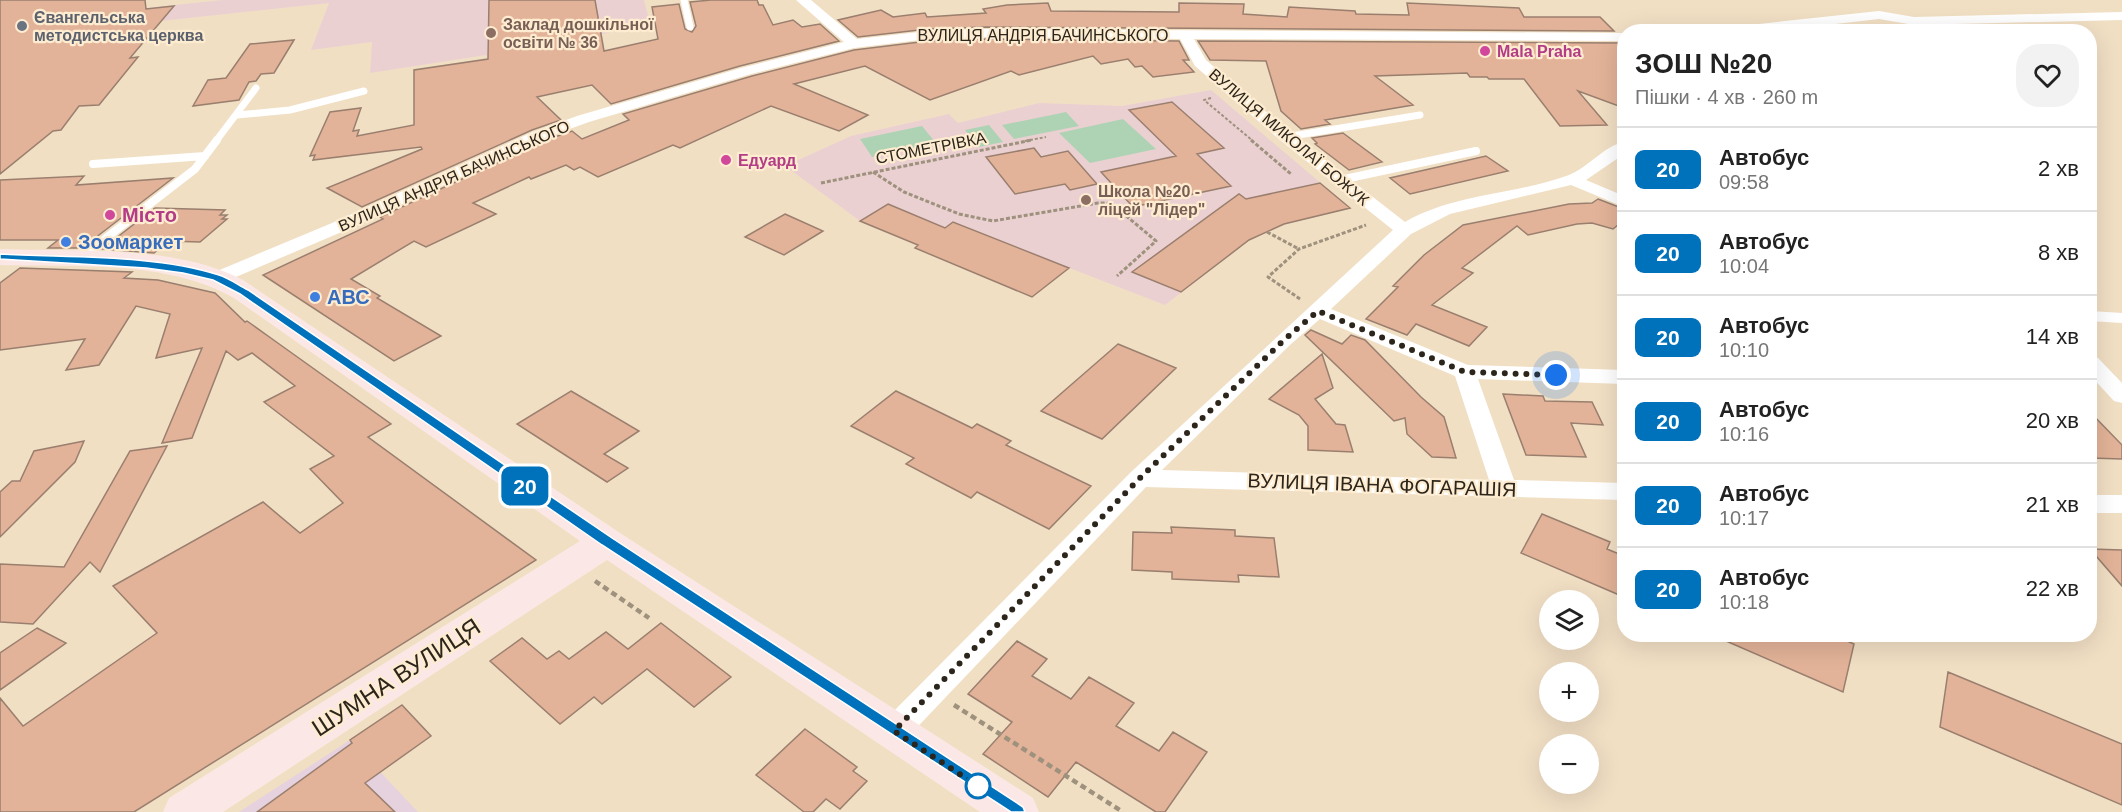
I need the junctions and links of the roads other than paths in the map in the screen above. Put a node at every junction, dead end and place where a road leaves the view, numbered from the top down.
1 (684, 0) edge
2 (803, 0) edge
3 (1880, 0) edge
4 (1879, 15) junction
5 (2122, 16) edge
6 (1811, 24) edge
7 (690, 27) dead end
8 (1187, 35) junction
9 (1617, 37) edge
10 (854, 44) junction
11 (256, 88) dead end
12 (364, 91) dead end
13 (237, 115) junction
14 (1420, 115) dead end
15 (1286, 137) junction
16 (1476, 151) dead end
17 (1617, 151) edge
18 (205, 156) junction
19 (93, 164) dead end
20 (1574, 179) junction
21 (1340, 180) junction
22 (1617, 199) edge
23 (1395, 224) junction
24 (4, 260) edge
25 (77, 261) junction
26 (217, 278) junction
27 (1318, 311) junction
28 (2097, 316) edge
29 (2122, 318) edge
30 (2097, 370) edge
31 (1465, 372) junction
32 (1617, 377) edge
33 (2097, 388) edge
34 (2117, 391) edge
35 (1140, 478) junction
36 (1504, 488) junction
37 (1617, 492) edge
38 (2097, 504) edge
39 (2122, 504) edge
40 (607, 542) junction
41 (894, 731) junction
42 (185, 812) edge
43 (1017, 812) edge

1 - 7 lane
2 - 10 street
3 - 4 street
4 - 5 street
4 - 6 street
8 - 9 street, ВУЛИЦЯ АНДРІЯ БАЧИНСЬКОГО
8 - 10 street, ВУЛИЦЯ АНДРІЯ БАЧИНСЬКОГО
8 - 15 street, ВУЛИЦЯ МИКОЛАЇ БОЖУК
10 - 26 street, ВУЛИЦЯ АНДРІЯ БАЧИНСЬКОГО
11 - 13 lane
12 - 13 lane
13 - 18 lane
14 - 15 lane
15 - 21 street, ВУЛИЦЯ МИКОЛАЇ БОЖУК
16 - 21 lane
17 - 20 street
18 - 19 lane
18 - 25 lane
20 - 22 street
20 - 23 street
21 - 23 street, ВУЛИЦЯ МИКОЛАЇ БОЖУК
23 - 27 street
24 - 25 main road
25 - 26 main road
26 - 40 main road
27 - 31 street
27 - 35 street
28 - 29 lane
30 - 34 street
31 - 32 street
31 - 36 street
33 - 34 street
35 - 36 street, ВУЛИЦЯ ІВАНА ФОГАРАШІЯ
35 - 41 street
36 - 37 street, ВУЛИЦЯ ІВАНА ФОГАРАШІЯ
38 - 39 street
40 - 41 main road
40 - 42 main road, ШУМНА ВУЛИЦЯ
41 - 43 main road

